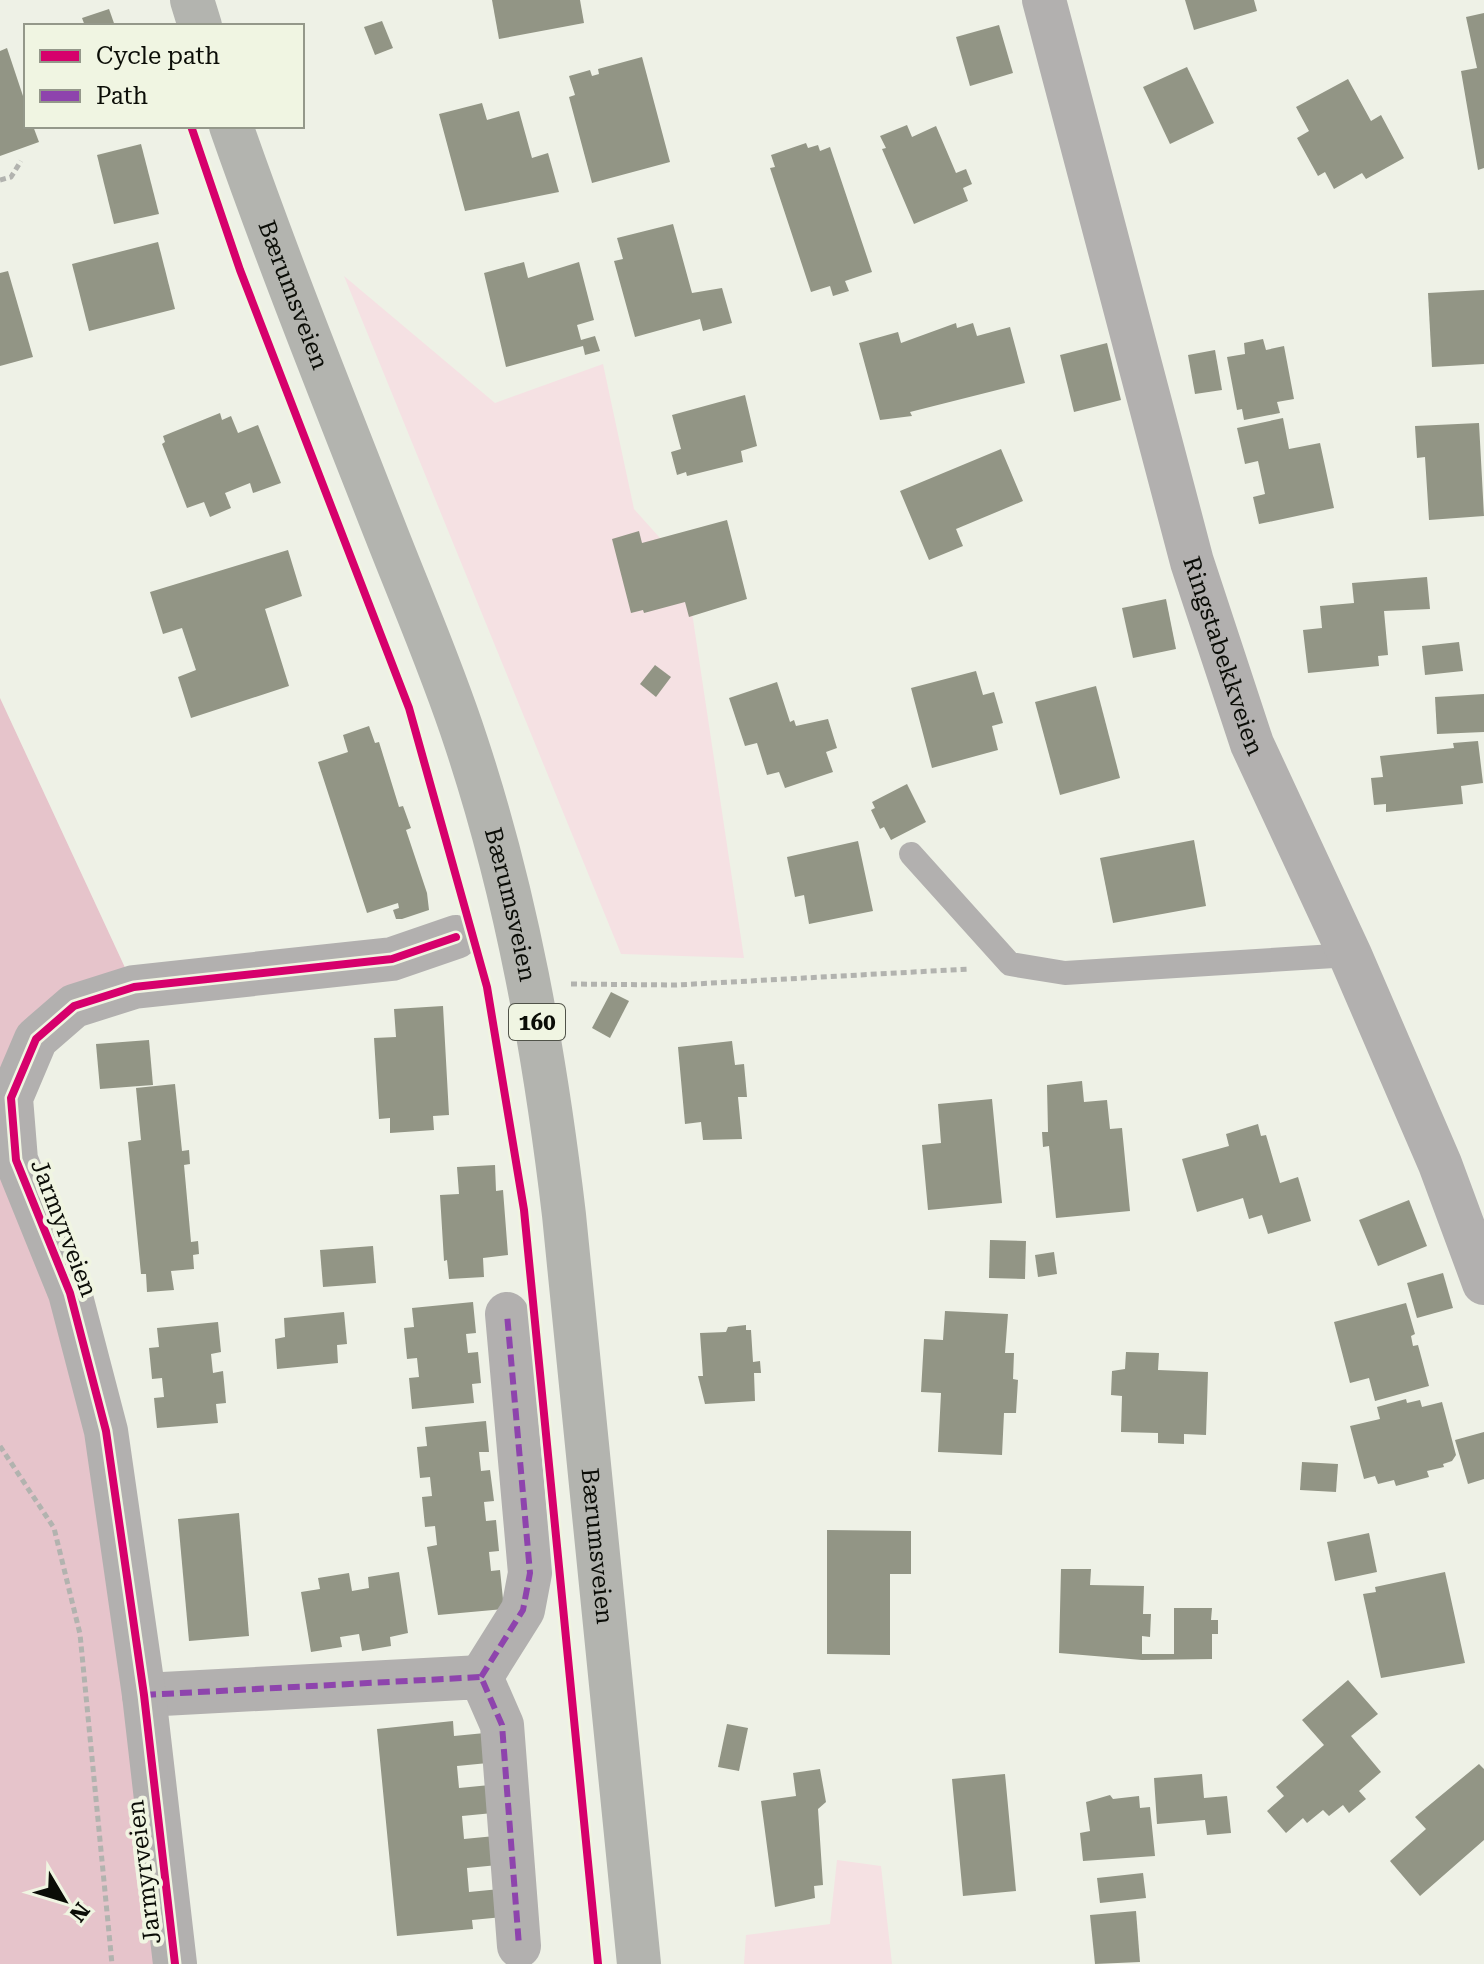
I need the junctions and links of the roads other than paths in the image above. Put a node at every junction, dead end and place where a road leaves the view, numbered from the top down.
1 (192, 0) edge
2 (1044, 0) edge
3 (199, 24) edge
4 (232, 128) edge
5 (911, 854) dead end
6 (456, 937) dead end
7 (1350, 955) junction
8 (1484, 1283) edge
9 (507, 1314) dead end
10 (481, 1677) junction
11 (144, 1695) junction
12 (519, 1946) dead end
13 (175, 1964) edge
14 (639, 1964) edge

1 - 3 main road
2 - 7 street, Ringstabekkveien
4 - 14 main road, Bærumsveien / 160
5 - 7 lane
6 - 11 street, Jarmyrveien
7 - 8 street, Ringstabekkveien
9 - 10 street
10 - 11 street
10 - 12 street
11 - 13 street, Jarmyrveien

